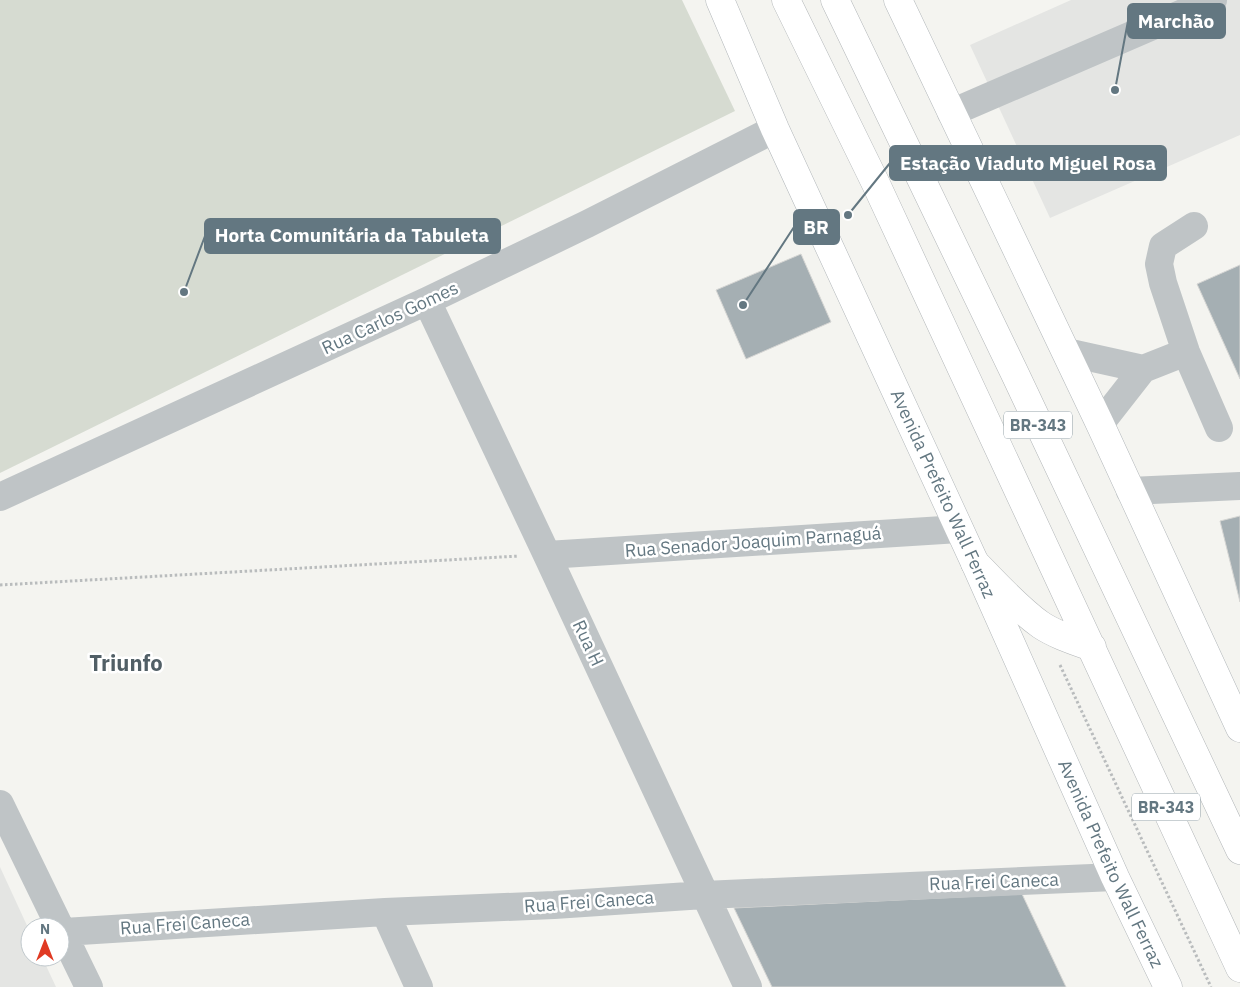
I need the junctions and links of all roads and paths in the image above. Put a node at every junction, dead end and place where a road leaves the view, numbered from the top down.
1 (720, 0) edge
2 (786, 0) edge
3 (835, 0) edge
4 (898, 0) edge
5 (1213, 0) edge
6 (951, 113) junction
7 (775, 129) junction
8 (1194, 226) dead end
9 (427, 301) junction
10 (1066, 352) junction
11 (1186, 352) junction
12 (1144, 369) junction
13 (1100, 424) junction
14 (1219, 428) dead end
15 (1240, 486) edge
16 (1130, 491) junction
17 (0, 497) edge
18 (959, 529) junction
19 (548, 555) junction
20 (975, 563) junction
21 (0, 585) edge
22 (1092, 647) junction
23 (1059, 662) dead end
24 (1240, 728) edge
25 (0, 804) edge
26 (1240, 850) edge
27 (1115, 877) junction
28 (704, 895) junction
29 (385, 912) junction
30 (56, 917) edge
31 (70, 932) edge
32 (70, 945) edge
33 (1240, 968) edge
34 (89, 987) edge
35 (419, 987) edge
36 (748, 987) edge
37 (1168, 987) edge
38 (1211, 987) edge

1 - 7 main road, Avenida Prefeito Wall Ferraz
2 - 22 main road
3 - 26 main road, BR-343
4 - 6 main road
5 - 6 street
6 - 10 main road
7 - 9 street, Rua Carlos Gomes
7 - 18 main road, Avenida Prefeito Wall Ferraz
8 - 11 street
9 - 17 street, Rua Carlos Gomes
9 - 19 street, Rua H
10 - 12 street
10 - 13 main road
11 - 12 street
11 - 14 street
12 - 13 street
13 - 16 main road
15 - 16 street
16 - 24 main road
18 - 19 street, Rua Senador Joaquim Parnaguá
18 - 20 main road, Avenida Prefeito Wall Ferraz
19 - 21 path
19 - 28 street, Rua H
20 - 22 main road
20 - 27 main road, Avenida Prefeito Wall Ferraz
22 - 33 main road, BR-343
23 - 38 path
25 - 30 street
27 - 28 street, Rua Frei Caneca
27 - 37 main road, Avenida Prefeito Wall Ferraz
28 - 29 street, Rua Frei Caneca
28 - 36 street, Rua H
29 - 31 street, Rua Frei Caneca
29 - 35 street
32 - 34 street

